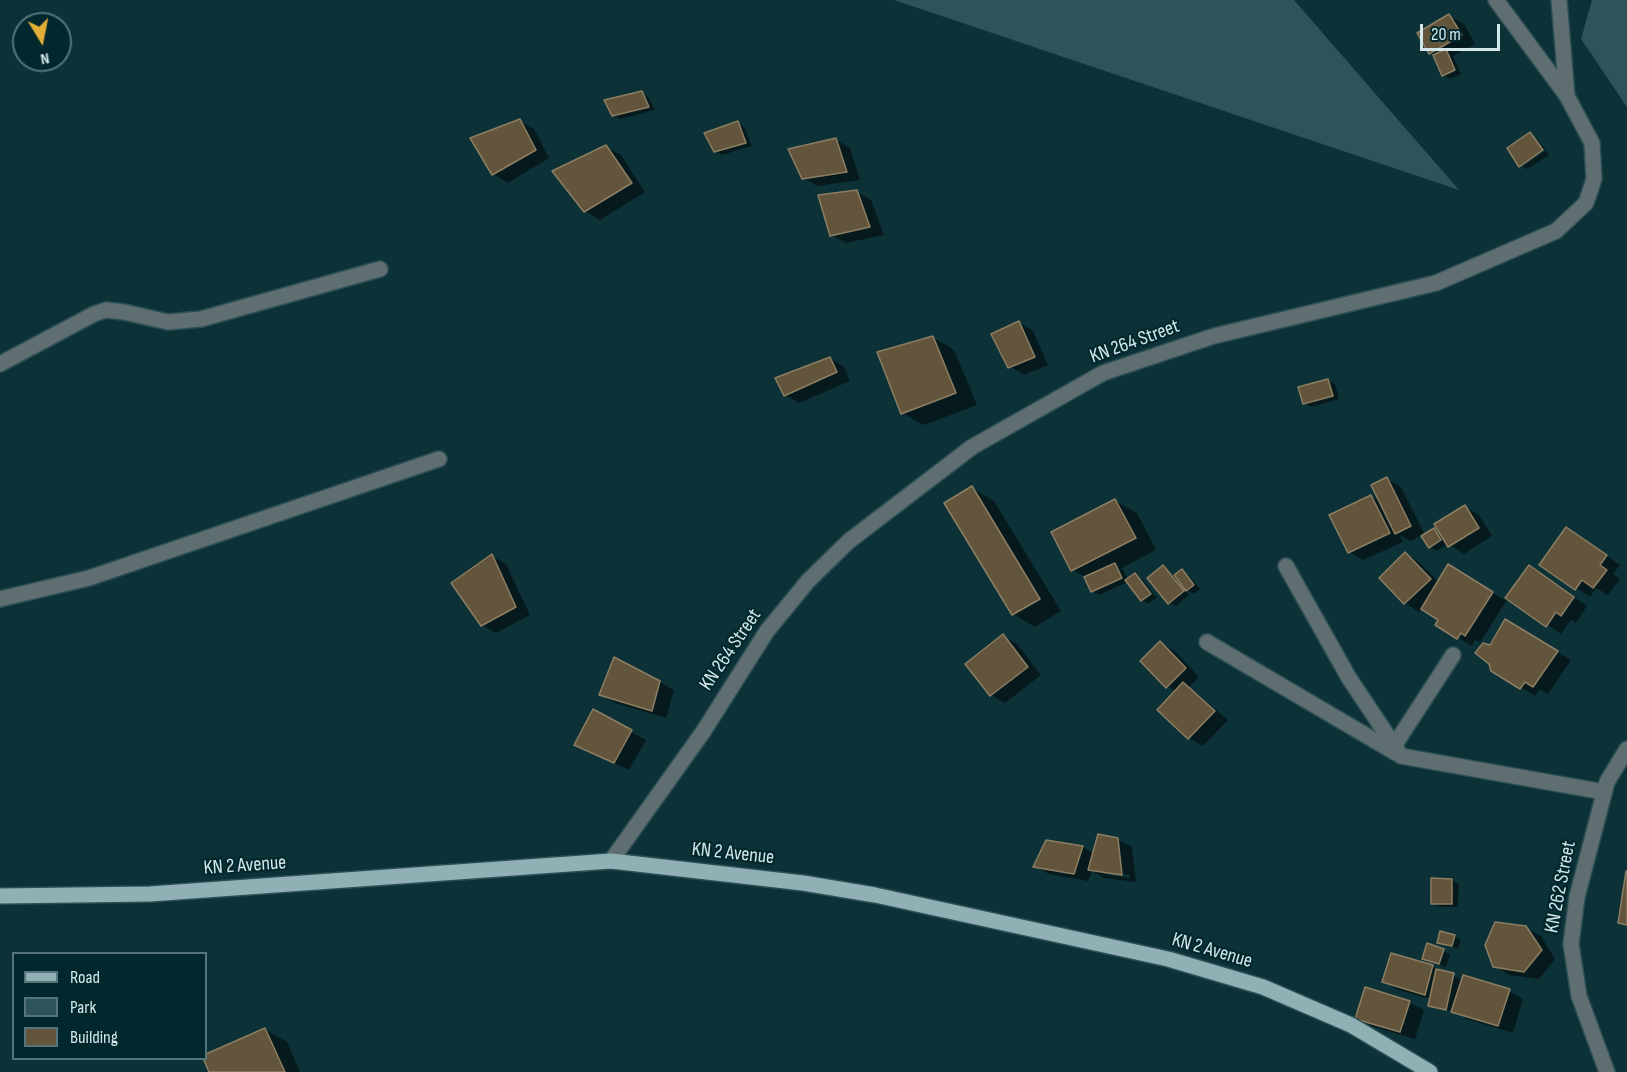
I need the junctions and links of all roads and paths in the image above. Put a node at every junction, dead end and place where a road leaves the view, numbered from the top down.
1 (1496, 0) edge
2 (1559, 0) edge
3 (1567, 96) junction
4 (380, 269) dead end
5 (0, 364) edge
6 (438, 459) dead end
7 (1286, 566) dead end
8 (0, 599) edge
9 (1207, 642) dead end
10 (1453, 655) dead end
11 (1627, 749) edge
12 (1397, 751) junction
13 (1604, 792) junction
14 (611, 861) junction
15 (0, 896) edge
16 (1430, 1072) edge
17 (1607, 1072) edge

1 - 3 street, KN 264 Street
2 - 3 street
3 - 14 street, KN 264 Street
4 - 5 street
6 - 8 street
7 - 12 street
9 - 12 street
10 - 12 street
11 - 13 street, KN 262 Street
12 - 13 street
13 - 17 street, KN 262 Street
14 - 15 main road, KN 2 Avenue
14 - 16 main road, KN 2 Avenue

